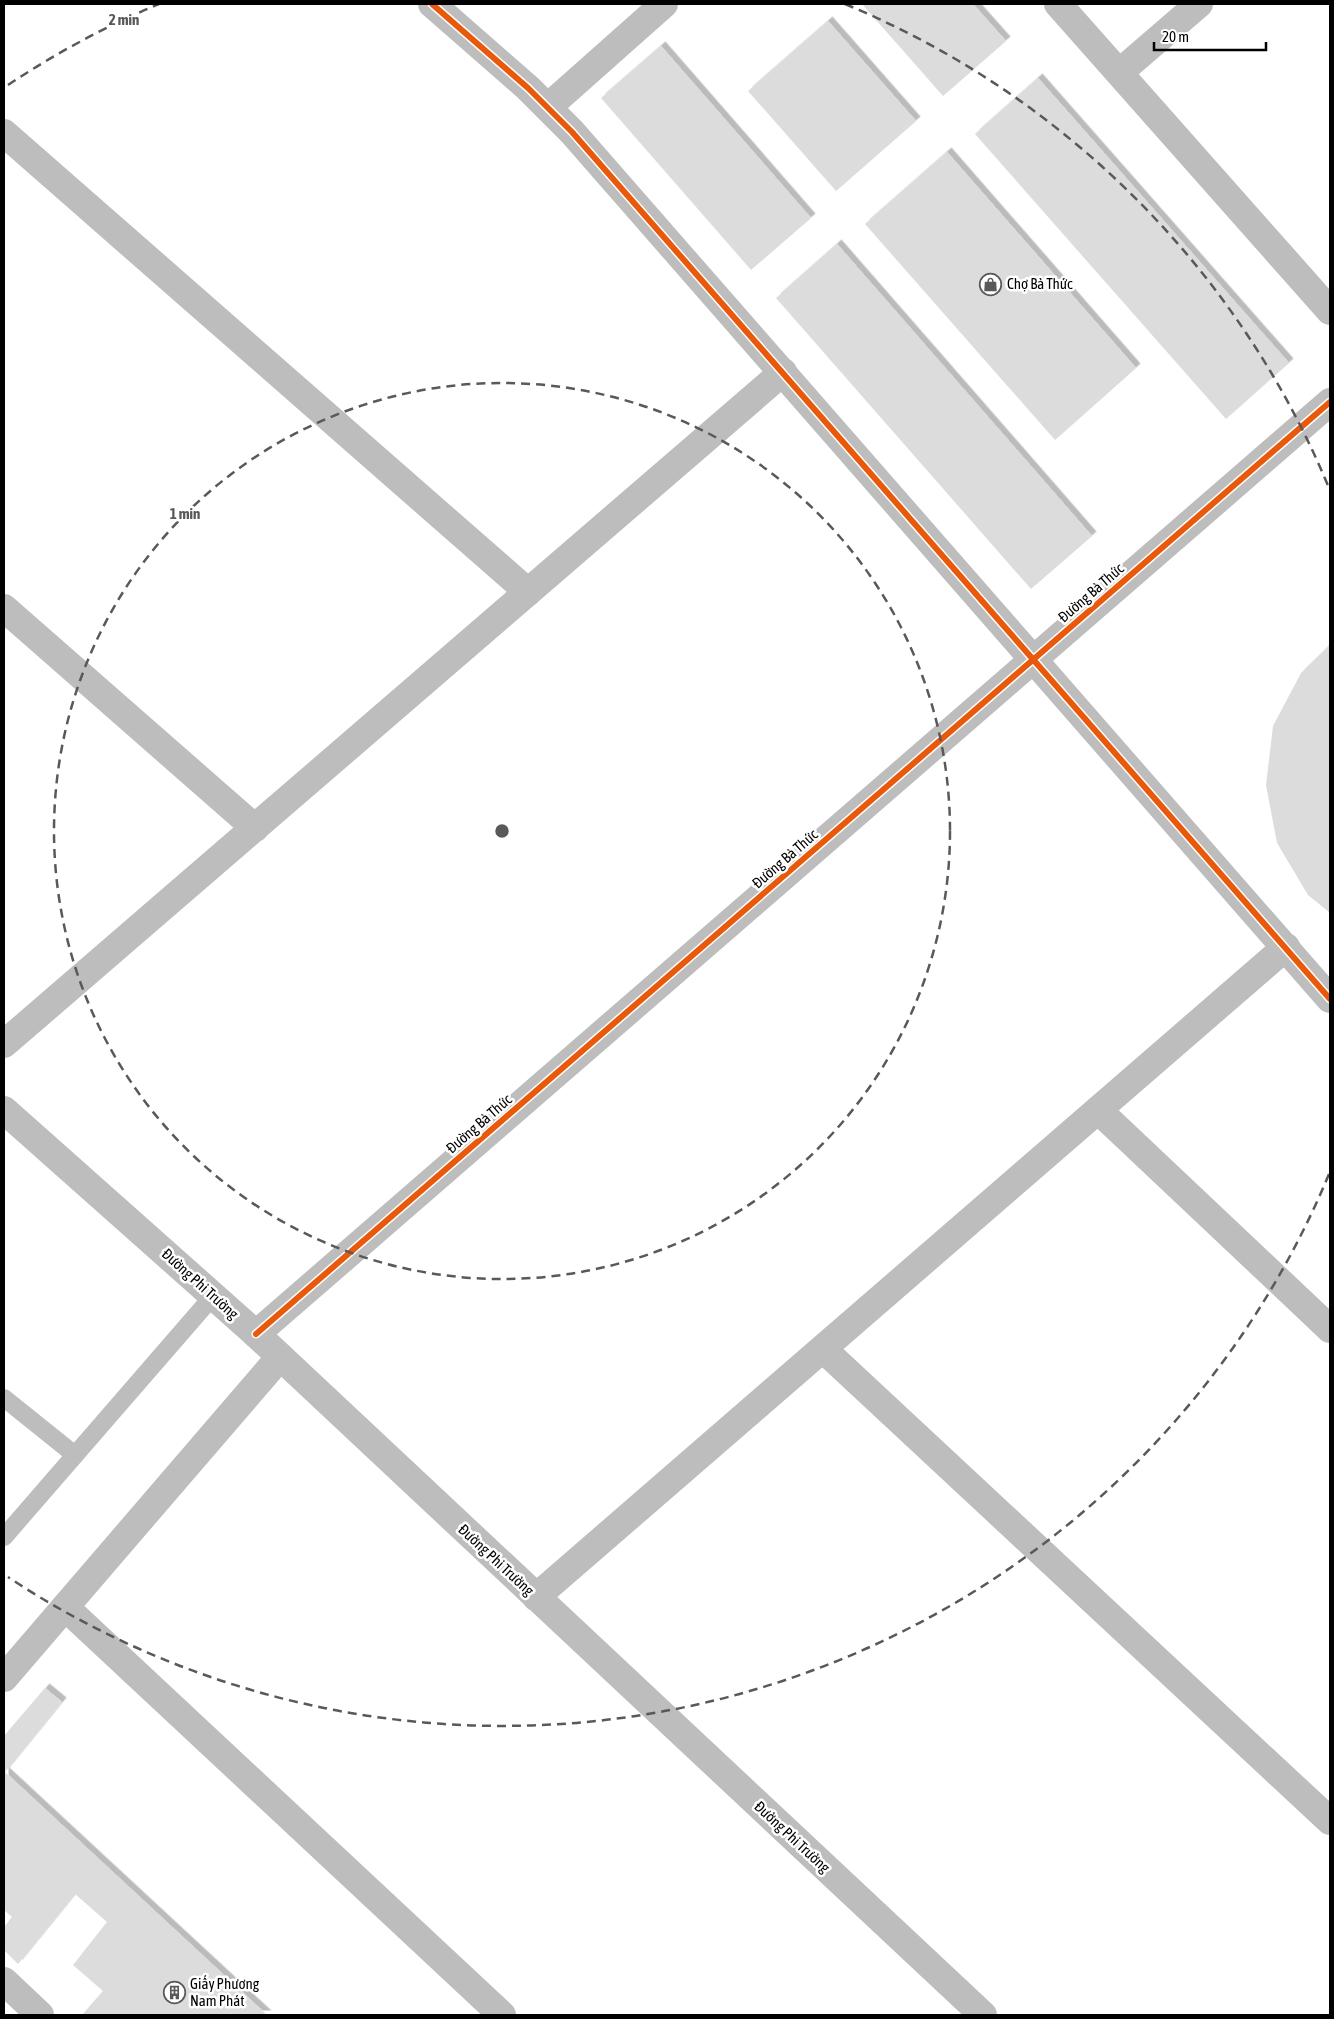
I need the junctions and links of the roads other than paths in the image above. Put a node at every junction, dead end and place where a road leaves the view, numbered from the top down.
1 (432, 4) edge
2 (664, 4) edge
3 (1058, 4) edge
4 (1199, 4) edge
5 (1120, 72) junction
6 (548, 107) junction
7 (4, 133) edge
8 (1330, 311) edge
9 (782, 372) junction
10 (1330, 402) edge
11 (528, 592) junction
12 (4, 608) edge
13 (1034, 659) junction
14 (255, 828) junction
15 (1286, 947) junction
16 (1330, 998) edge
17 (4, 1044) edge
18 (4, 1110) edge
19 (1098, 1110) junction
20 (213, 1296) junction
21 (1330, 1329) edge
22 (256, 1334) junction
23 (823, 1349) junction
24 (280, 1357) junction
25 (4, 1398) edge
26 (75, 1455) junction
27 (4, 1537) edge
28 (536, 1597) junction
29 (65, 1606) junction
30 (4, 1678) edge
31 (1330, 1821) edge
32 (4, 1981) edge
33 (40, 2015) edge
34 (502, 2015) edge
35 (983, 2015) edge

1 - 6 street
2 - 6 street
3 - 5 street
4 - 5 street
5 - 8 street
6 - 9 street
7 - 11 street
9 - 11 street
9 - 13 street
10 - 13 street, Đường Bà Thức
11 - 14 street
12 - 14 street
13 - 15 street
13 - 22 street, Đường Bà Thức
14 - 17 street
15 - 16 street
15 - 19 street
18 - 20 street, Đường Phi Trường
19 - 21 street
19 - 23 street
20 - 22 street, Đường Phi Trường
20 - 26 lane
22 - 24 street, Đường Phi Trường
23 - 28 street
23 - 31 street
24 - 28 street, Đường Phi Trường
24 - 29 street
25 - 26 lane
26 - 27 lane
28 - 35 street, Đường Phi Trường
29 - 30 street
29 - 34 street
32 - 33 street

